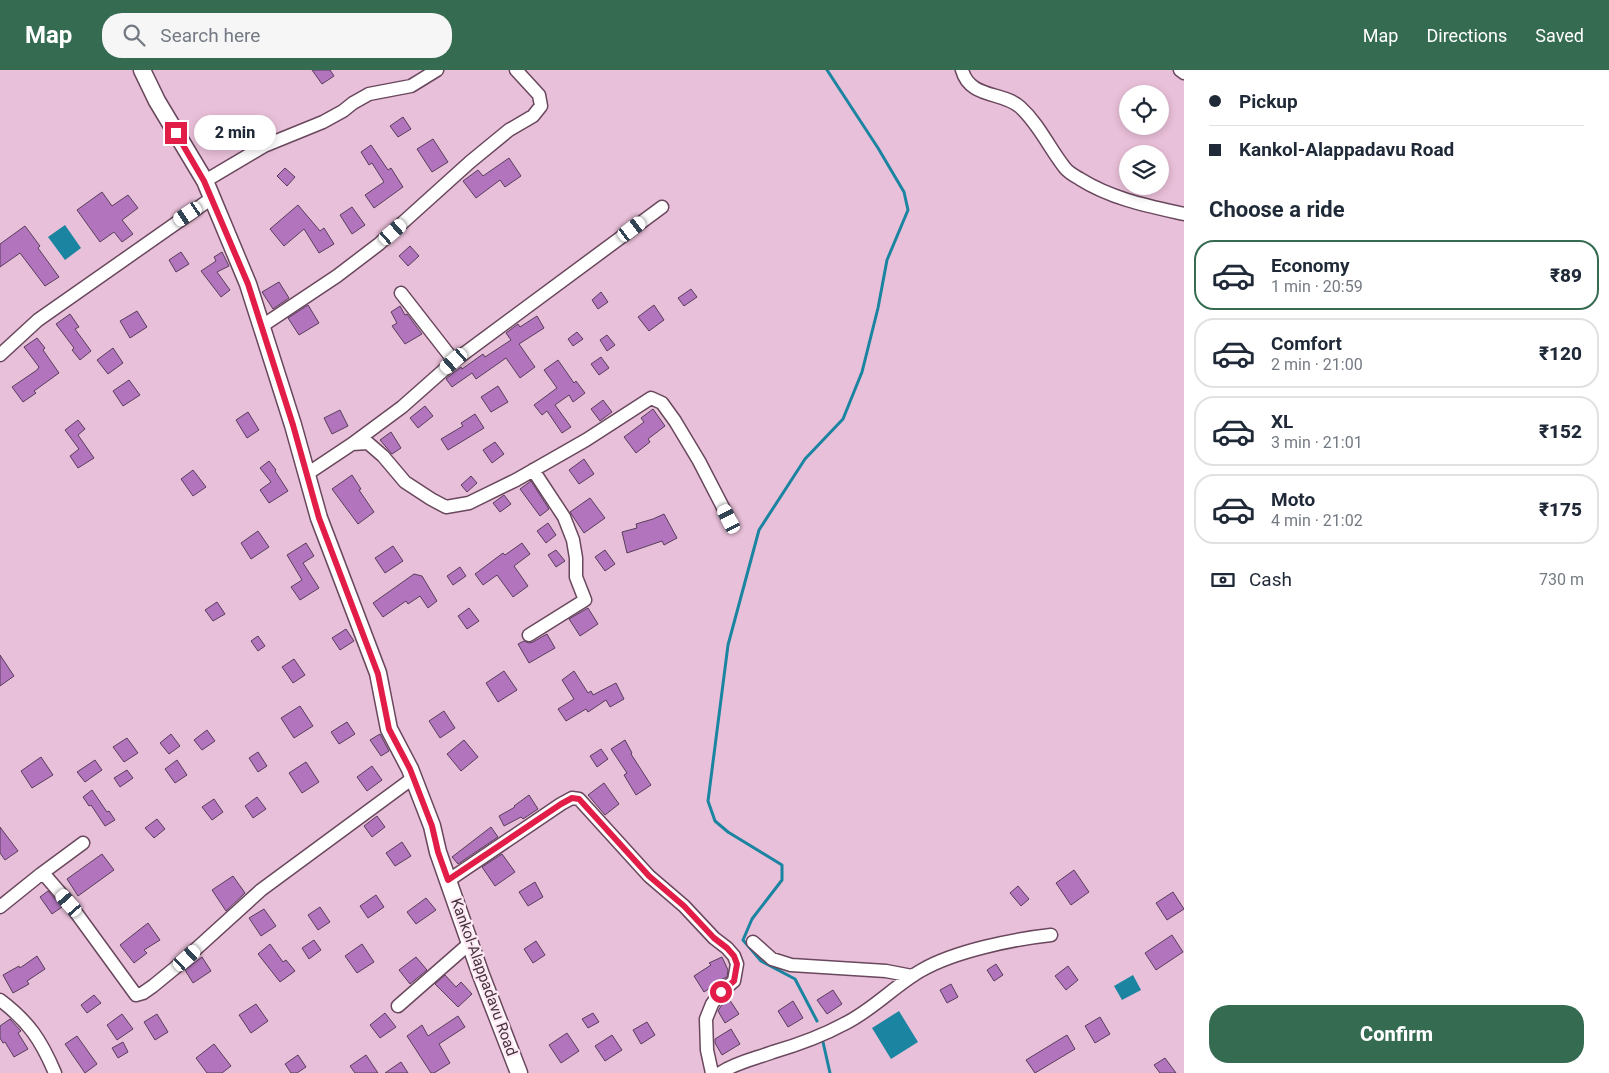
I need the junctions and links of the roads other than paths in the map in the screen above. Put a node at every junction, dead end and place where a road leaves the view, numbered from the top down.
1 (142, 70) edge
2 (437, 70) edge
3 (516, 70) edge
4 (962, 70) edge
5 (1180, 70) edge
6 (1184, 73) edge
7 (204, 181) junction
8 (212, 198) junction
9 (662, 207) dead end
10 (1184, 214) edge
11 (401, 293) dead end
12 (262, 326) junction
13 (0, 355) edge
14 (454, 361) junction
15 (352, 444) junction
16 (533, 470) junction
17 (306, 474) junction
18 (729, 519) dead end
19 (529, 635) dead end
20 (413, 778) junction
21 (83, 844) dead end
22 (43, 873) junction
23 (448, 880) junction
24 (0, 907) edge
25 (1051, 935) dead end
26 (753, 942) dead end
27 (470, 943) junction
28 (912, 976) junction
29 (1, 1002) edge
30 (398, 1006) dead end
31 (55, 1073) edge
32 (519, 1073) edge
33 (712, 1073) edge
34 (720, 1073) edge

1 - 7 main road, Kankol-Alappadavu Road
2 - 7 street
3 - 12 street
4 - 10 street
5 - 6 street
7 - 8 main road, Kankol-Alappadavu Road
8 - 12 main road, Kankol-Alappadavu Road
8 - 13 street
9 - 14 street
11 - 14 street
12 - 17 main road, Kankol-Alappadavu Road
14 - 15 street
15 - 16 street
15 - 17 street
16 - 18 street
16 - 19 street
17 - 20 main road, Kankol-Alappadavu Road
20 - 22 street
20 - 23 main road, Kankol-Alappadavu Road
21 - 22 street
22 - 24 street
23 - 27 main road, Kankol-Alappadavu Road
23 - 33 street
25 - 28 street
26 - 28 street
27 - 30 street
27 - 32 main road, Kankol-Alappadavu Road
28 - 34 street
29 - 31 street

